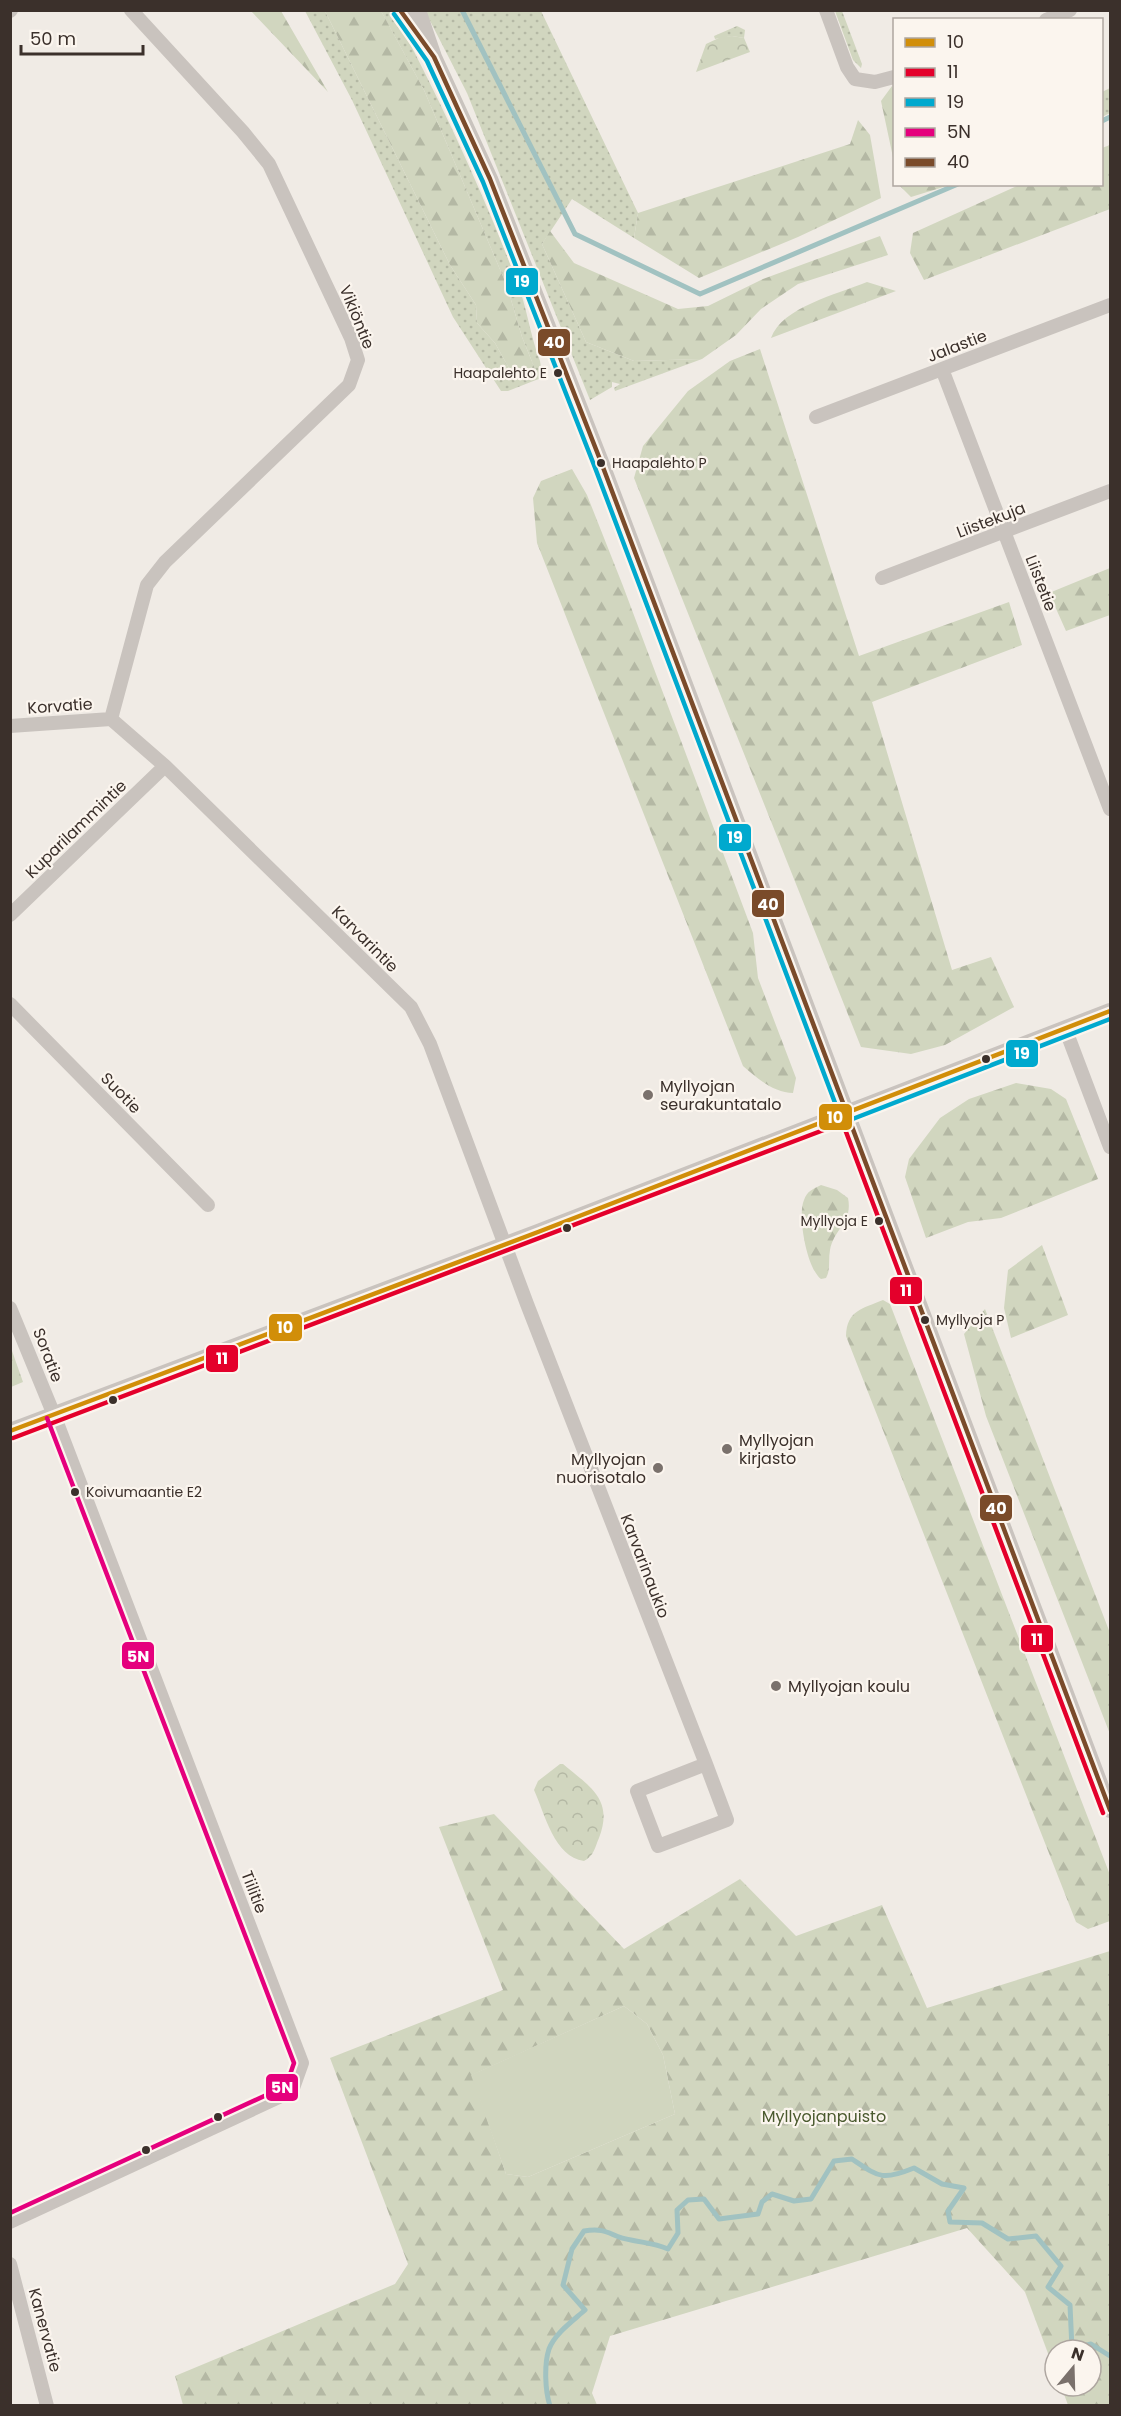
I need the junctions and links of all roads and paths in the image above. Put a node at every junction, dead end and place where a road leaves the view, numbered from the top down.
1 (131, 10) edge
2 (400, 10) edge
3 (418, 10) edge
4 (826, 10) edge
5 (1070, 10) edge
6 (1051, 18) edge
7 (434, 57) junction
8 (893, 77) edge
9 (1110, 305) edge
10 (942, 369) junction
11 (816, 417) dead end
12 (1110, 492) edge
13 (1004, 533) junction
14 (882, 578) dead end
15 (111, 719) junction
16 (10, 726) edge
17 (165, 766) junction
18 (1110, 809) edge
19 (10, 915) edge
20 (10, 1004) edge
21 (1110, 1011) edge
22 (1065, 1028) junction
23 (847, 1113) junction
24 (1110, 1147) edge
25 (208, 1205) dead end
26 (504, 1244) junction
27 (10, 1308) edge
28 (54, 1415) junction
29 (10, 1431) edge
30 (706, 1764) junction
31 (1110, 1810) edge
32 (10, 2222) edge
33 (10, 2264) edge
34 (48, 2406) edge

1 - 15 street, Vikiöntie
2 - 7 street
3 - 7 street
4 - 8 street
5 - 6 street
7 - 23 street
9 - 10 street, Jalastie
10 - 11 street, Jalastie
10 - 13 street, Liistetie
12 - 13 street, Liistekuja
13 - 14 street, Liistekuja
13 - 18 street, Liistetie
15 - 16 street, Korvatie
15 - 17 street, Karvarintie
17 - 19 street, Kuparilammintie
17 - 26 street, Karvarintie
20 - 25 street, Suotie
21 - 22 street
22 - 23 street
22 - 24 street
23 - 26 street
23 - 31 street
26 - 28 street
26 - 30 street, Karvarinaukio
27 - 28 street, Soratie
28 - 29 street
28 - 32 street, Tiilitie
30 - 30 street, Karvarinaukio
33 - 34 street, Kanervatie

